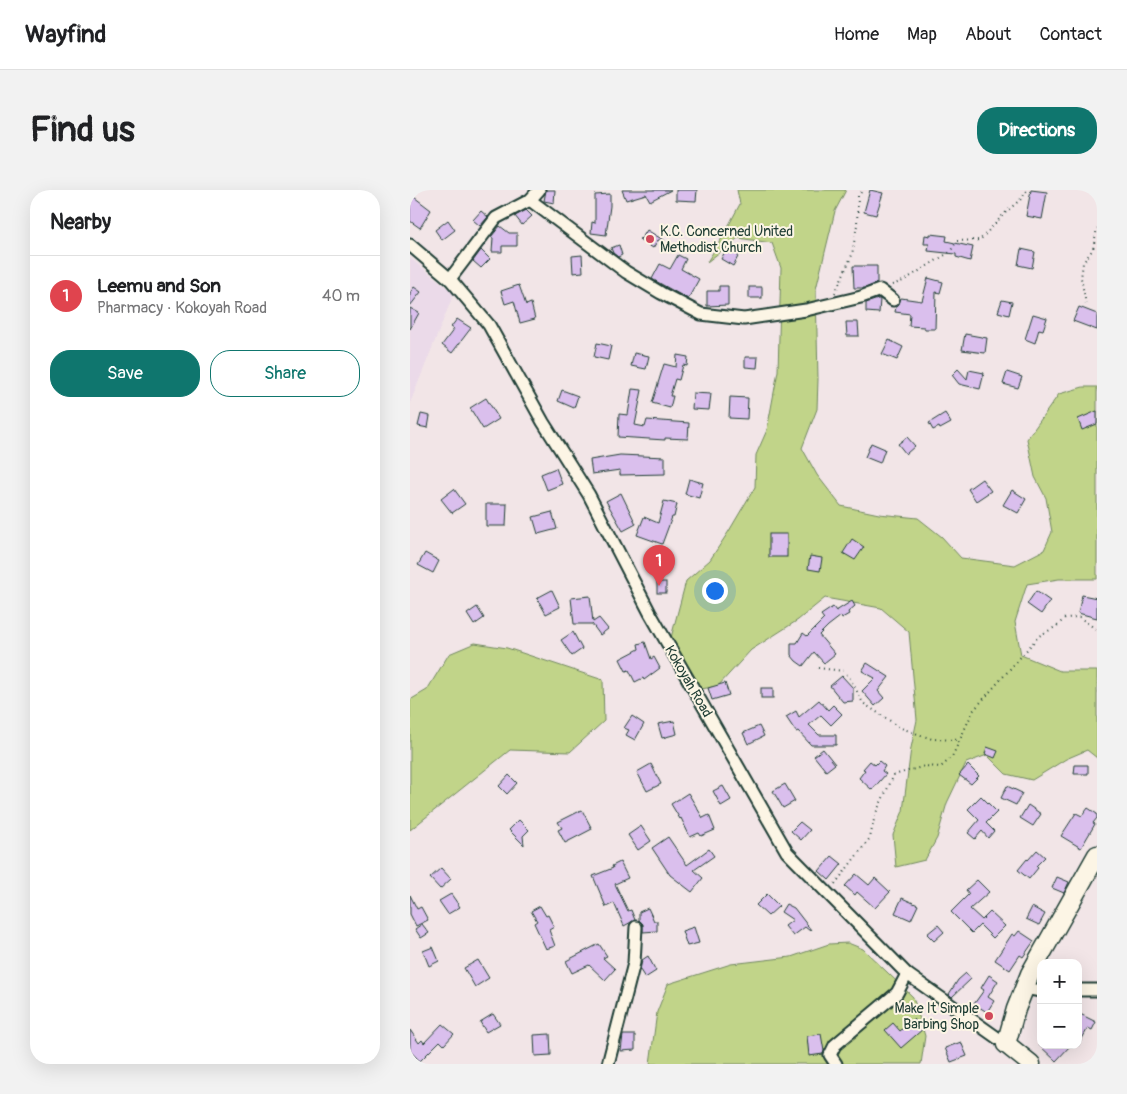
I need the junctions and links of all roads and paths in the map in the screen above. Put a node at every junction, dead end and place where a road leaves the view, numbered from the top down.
1 (539, 190) edge
2 (863, 190) edge
3 (1027, 190) edge
4 (530, 200) junction
5 (1097, 228) edge
6 (410, 245) edge
7 (450, 279) junction
8 (880, 290) junction
9 (894, 300) dead end
10 (830, 304) junction
11 (1086, 304) dead end
12 (1097, 630) edge
13 (818, 668) dead end
14 (960, 740) junction
15 (1097, 855) edge
16 (833, 886) dead end
17 (636, 928) dead end
18 (907, 974) junction
19 (1032, 990) edge
20 (1082, 990) edge
21 (1097, 990) edge
22 (1006, 1044) junction
23 (608, 1064) edge
24 (836, 1064) edge
25 (1031, 1064) edge

1 - 4 street
2 - 10 path
3 - 8 path
4 - 7 street
4 - 10 street
5 - 11 path
6 - 7 street, Kokoyah Road
7 - 18 street, Kokoyah Road
8 - 9 street
8 - 10 street
12 - 14 path
13 - 14 path
14 - 16 path
15 - 19 main road
17 - 23 street
18 - 22 street, Kokoyah Road
18 - 24 street
19 - 22 main road
20 - 21 street
22 - 25 main road, Kokoyah Road

